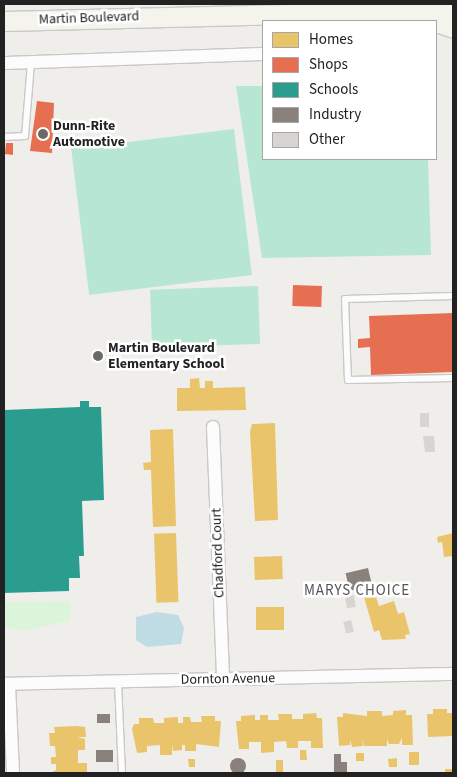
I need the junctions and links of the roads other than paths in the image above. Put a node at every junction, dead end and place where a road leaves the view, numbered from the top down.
1 (398, 10) junction
2 (453, 10) edge
3 (324, 17) edge
4 (429, 20) edge
5 (4, 21) edge
6 (437, 22) edge
7 (453, 28) edge
8 (262, 54) edge
9 (4, 63) edge
10 (31, 63) junction
11 (4, 137) edge
12 (453, 296) edge
13 (453, 378) edge
14 (213, 427) dead end
15 (453, 674) edge
16 (223, 679) junction
17 (118, 682) junction
18 (6, 684) edge
19 (13, 773) edge
20 (122, 773) edge

1 - 2 main road, Martin Boulevard
1 - 3 main road, Martin Boulevard
1 - 4 main road
3 - 5 main road, Martin Boulevard
6 - 7 main road
8 - 10 street
9 - 10 street
10 - 11 lane
12 - 13 lane
14 - 16 street, Chadford Court
15 - 16 street, Dornton Avenue
16 - 17 street, Dornton Avenue
17 - 18 street, Dornton Avenue
17 - 20 lane
18 - 19 street

